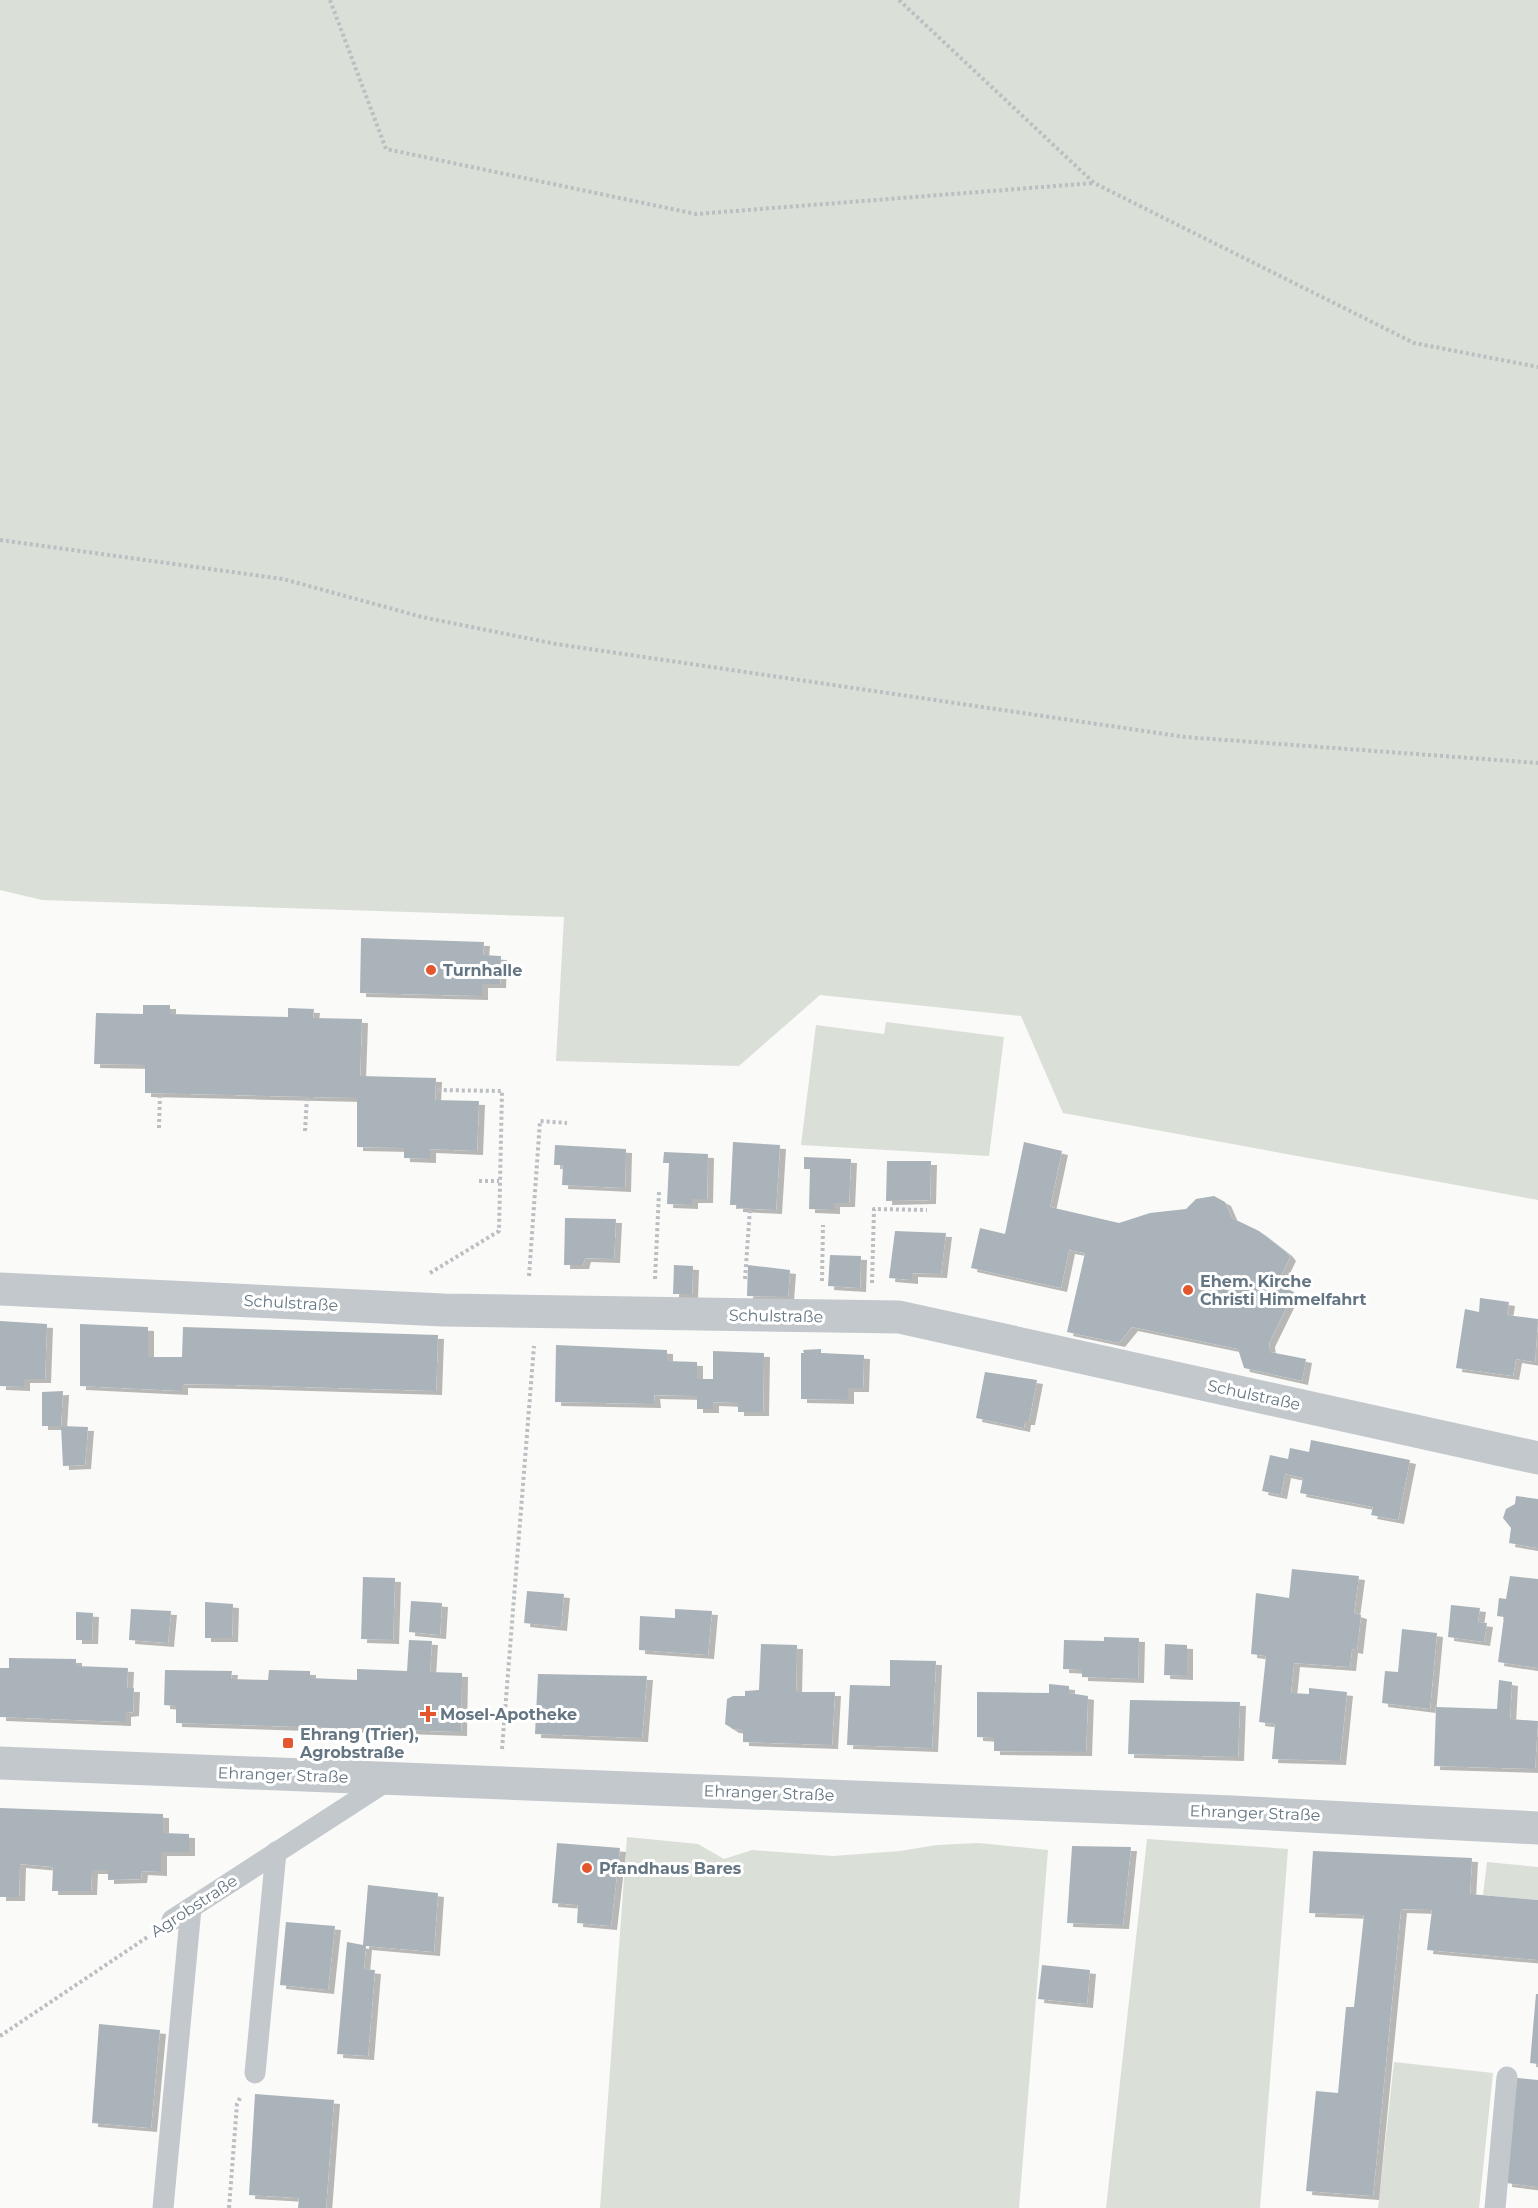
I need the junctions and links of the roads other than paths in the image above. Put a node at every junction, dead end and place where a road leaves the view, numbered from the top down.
1 (0, 1289) edge
2 (1538, 1458) edge
3 (0, 1763) edge
4 (390, 1778) junction
5 (1538, 1828) edge
6 (276, 1852) junction
7 (191, 1908) junction
8 (172, 1920) road end
9 (255, 2073) road end
10 (1507, 2077) dead end
11 (163, 2208) edge
12 (1494, 2208) edge

1 - 2 street, Schulstraße
3 - 4 street, Ehranger Straße
4 - 5 street, Ehranger Straße
4 - 6 lane, Agrobstraße
6 - 7 lane, Agrobstraße
6 - 9 lane
7 - 8 lane, Agrobstraße
7 - 11 lane
10 - 12 lane

